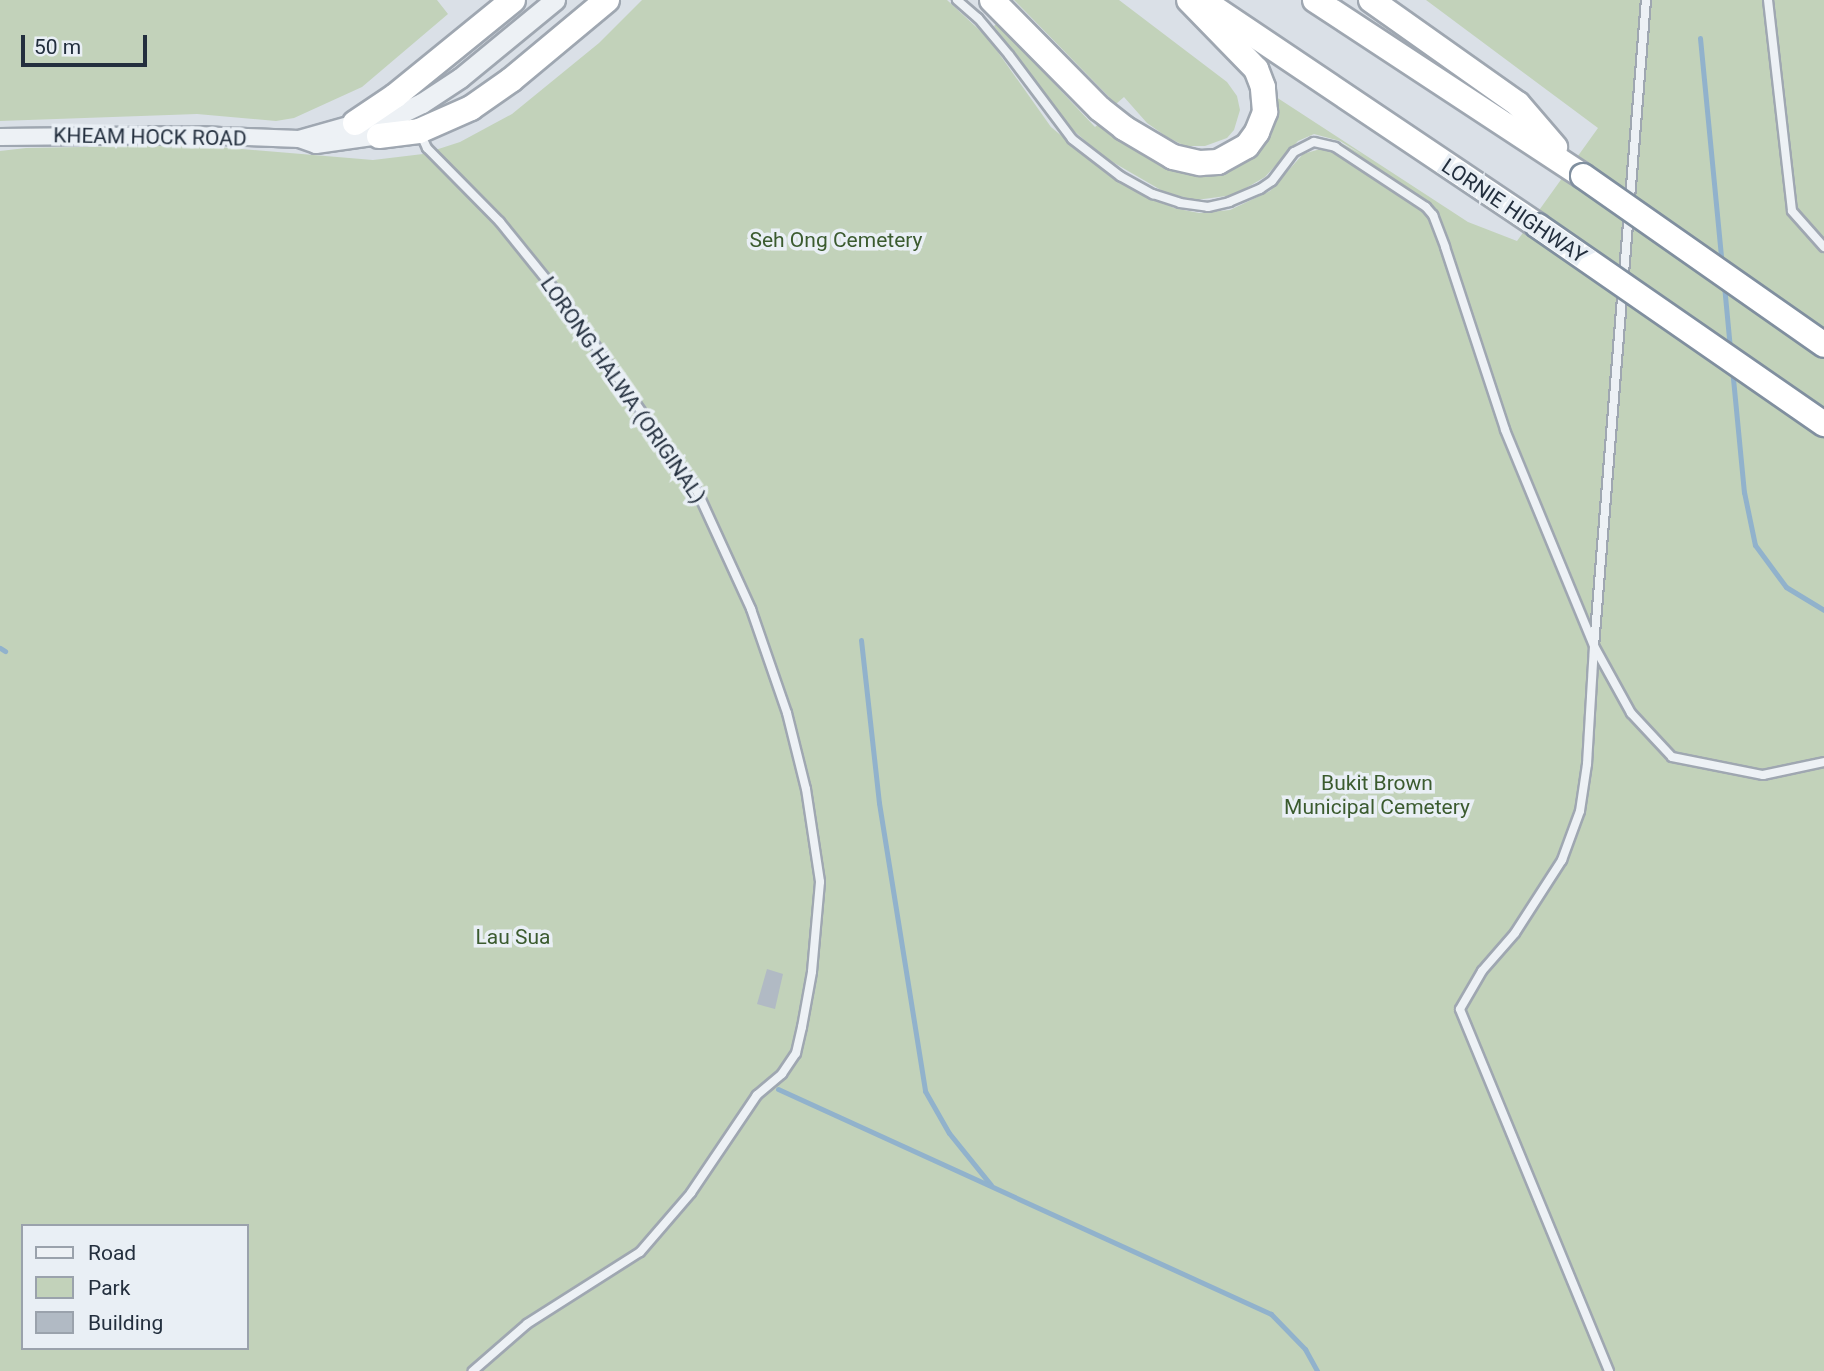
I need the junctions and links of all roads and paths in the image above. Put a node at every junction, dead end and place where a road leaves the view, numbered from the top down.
1 (513, 0) edge
2 (555, 0) edge
3 (572, 0) edge
4 (607, 0) edge
5 (957, 0) edge
6 (992, 0) edge
7 (1189, 0) edge
8 (1202, 0) edge
9 (1315, 0) edge
10 (1371, 0) edge
11 (1646, 0) edge
12 (1768, 0) edge
13 (355, 123) junction
14 (419, 131) junction
15 (379, 136) junction
16 (0, 137) edge
17 (299, 139) junction
18 (1578, 172) junction
19 (1824, 247) edge
20 (1824, 345) edge
21 (1824, 424) edge
22 (1594, 646) junction
23 (1824, 762) edge
24 (473, 1371) edge
25 (1609, 1371) edge

1 - 13 highway
2 - 13 street
3 - 15 street
4 - 14 highway
5 - 22 lane
6 - 7 highway
8 - 21 highway, LORNIE HIGHWAY, bridge
9 - 18 highway
10 - 18 highway
11 - 22 lane
12 - 19 lane
13 - 17 street, KHEAM HOCK ROAD
14 - 15 highway
14 - 24 lane, LORONG HALWA (ORIGINAL)
15 - 17 street, KHEAM HOCK ROAD
16 - 17 street, KHEAM HOCK ROAD
18 - 20 highway, bridge
22 - 23 lane
22 - 25 lane

